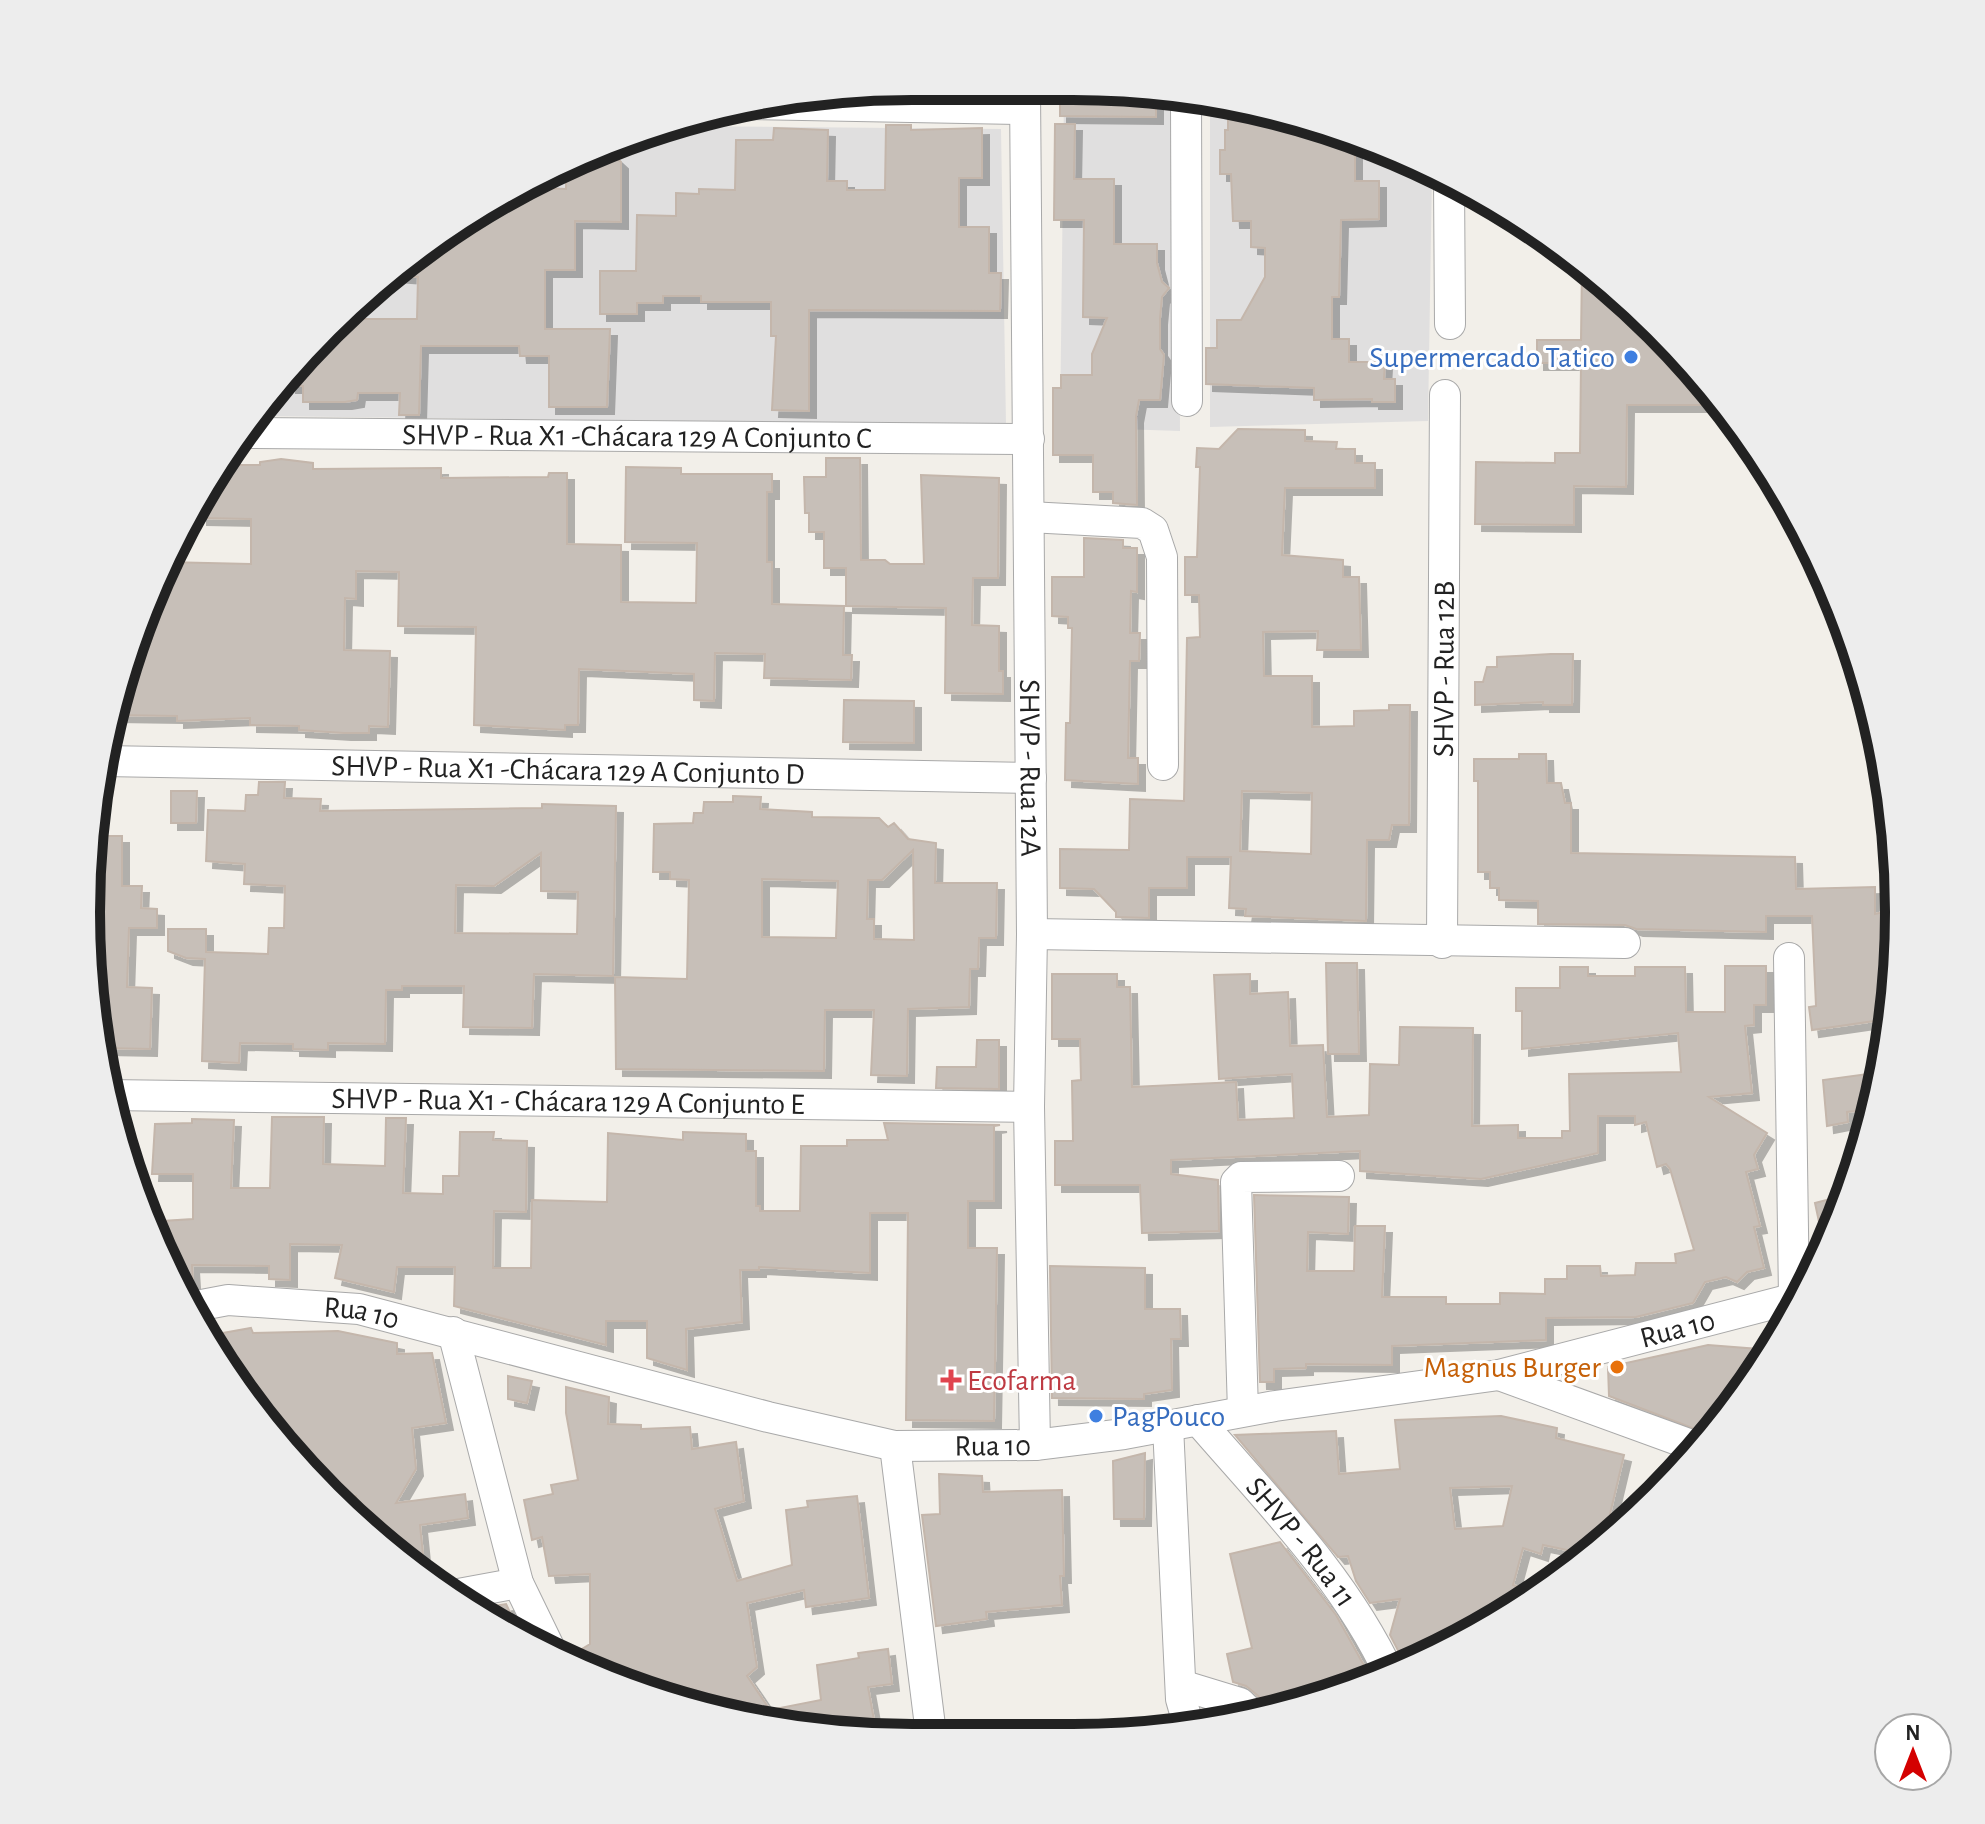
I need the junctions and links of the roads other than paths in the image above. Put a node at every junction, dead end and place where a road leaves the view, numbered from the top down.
1 (1025, 100) edge
2 (855, 102) edge
3 (1186, 108) edge
4 (1449, 193) edge
5 (1450, 324) dead end
6 (1445, 395) dead end
7 (1187, 401) dead end
8 (257, 433) edge
9 (1029, 439) junction
10 (1029, 517) junction
11 (115, 761) edge
12 (1163, 765) dead end
13 (1031, 778) junction
14 (1032, 934) junction
15 (1442, 943) junction
16 (1625, 943) dead end
17 (1789, 958) dead end
18 (122, 1095) edge
19 (1029, 1107) junction
20 (1339, 1176) dead end
21 (1796, 1281) edge
22 (1785, 1301) edge
23 (202, 1305) edge
24 (453, 1332) junction
25 (1499, 1375) junction
26 (1243, 1411) junction
27 (1198, 1420) junction
28 (1168, 1426) junction
29 (1686, 1443) edge
30 (1035, 1445) junction
31 (895, 1446) junction
32 (518, 1583) junction
33 (469, 1592) edge
34 (543, 1635) edge
35 (1384, 1662) edge
36 (1181, 1685) junction
37 (1242, 1705) edge
38 (1187, 1716) edge
39 (930, 1724) edge

1 - 2 street
1 - 9 street, SHVP - Rua 12A
3 - 7 street
4 - 5 street
6 - 15 street, SHVP - Rua 12B
8 - 9 street, SHVP - Rua X1 -Chácara 129 A Conjunto C
9 - 10 street, SHVP - Rua 12A
10 - 12 street
10 - 13 street, SHVP - Rua 12A
11 - 13 street, SHVP - Rua X1 -Chácara 129 A Conjunto D
13 - 14 street, SHVP - Rua 12A
14 - 15 street
14 - 19 street, SHVP - Rua 12A
15 - 16 street
17 - 21 street
18 - 19 street, SHVP - Rua X1 - Chácara 129 A Conjunto E
19 - 30 street, SHVP - Rua 12A
20 - 26 street
22 - 25 street, Rua 10
23 - 24 street, Rua 10
24 - 31 street, Rua 10
24 - 32 street
25 - 26 street, Rua 10
25 - 29 street
26 - 27 street, Rua 10
27 - 28 street, Rua 10
27 - 35 street, SHVP - Rua 11
28 - 30 street, Rua 10
28 - 36 street
30 - 31 street, Rua 10
31 - 39 street
32 - 33 street
32 - 34 street
36 - 37 street
36 - 38 street

